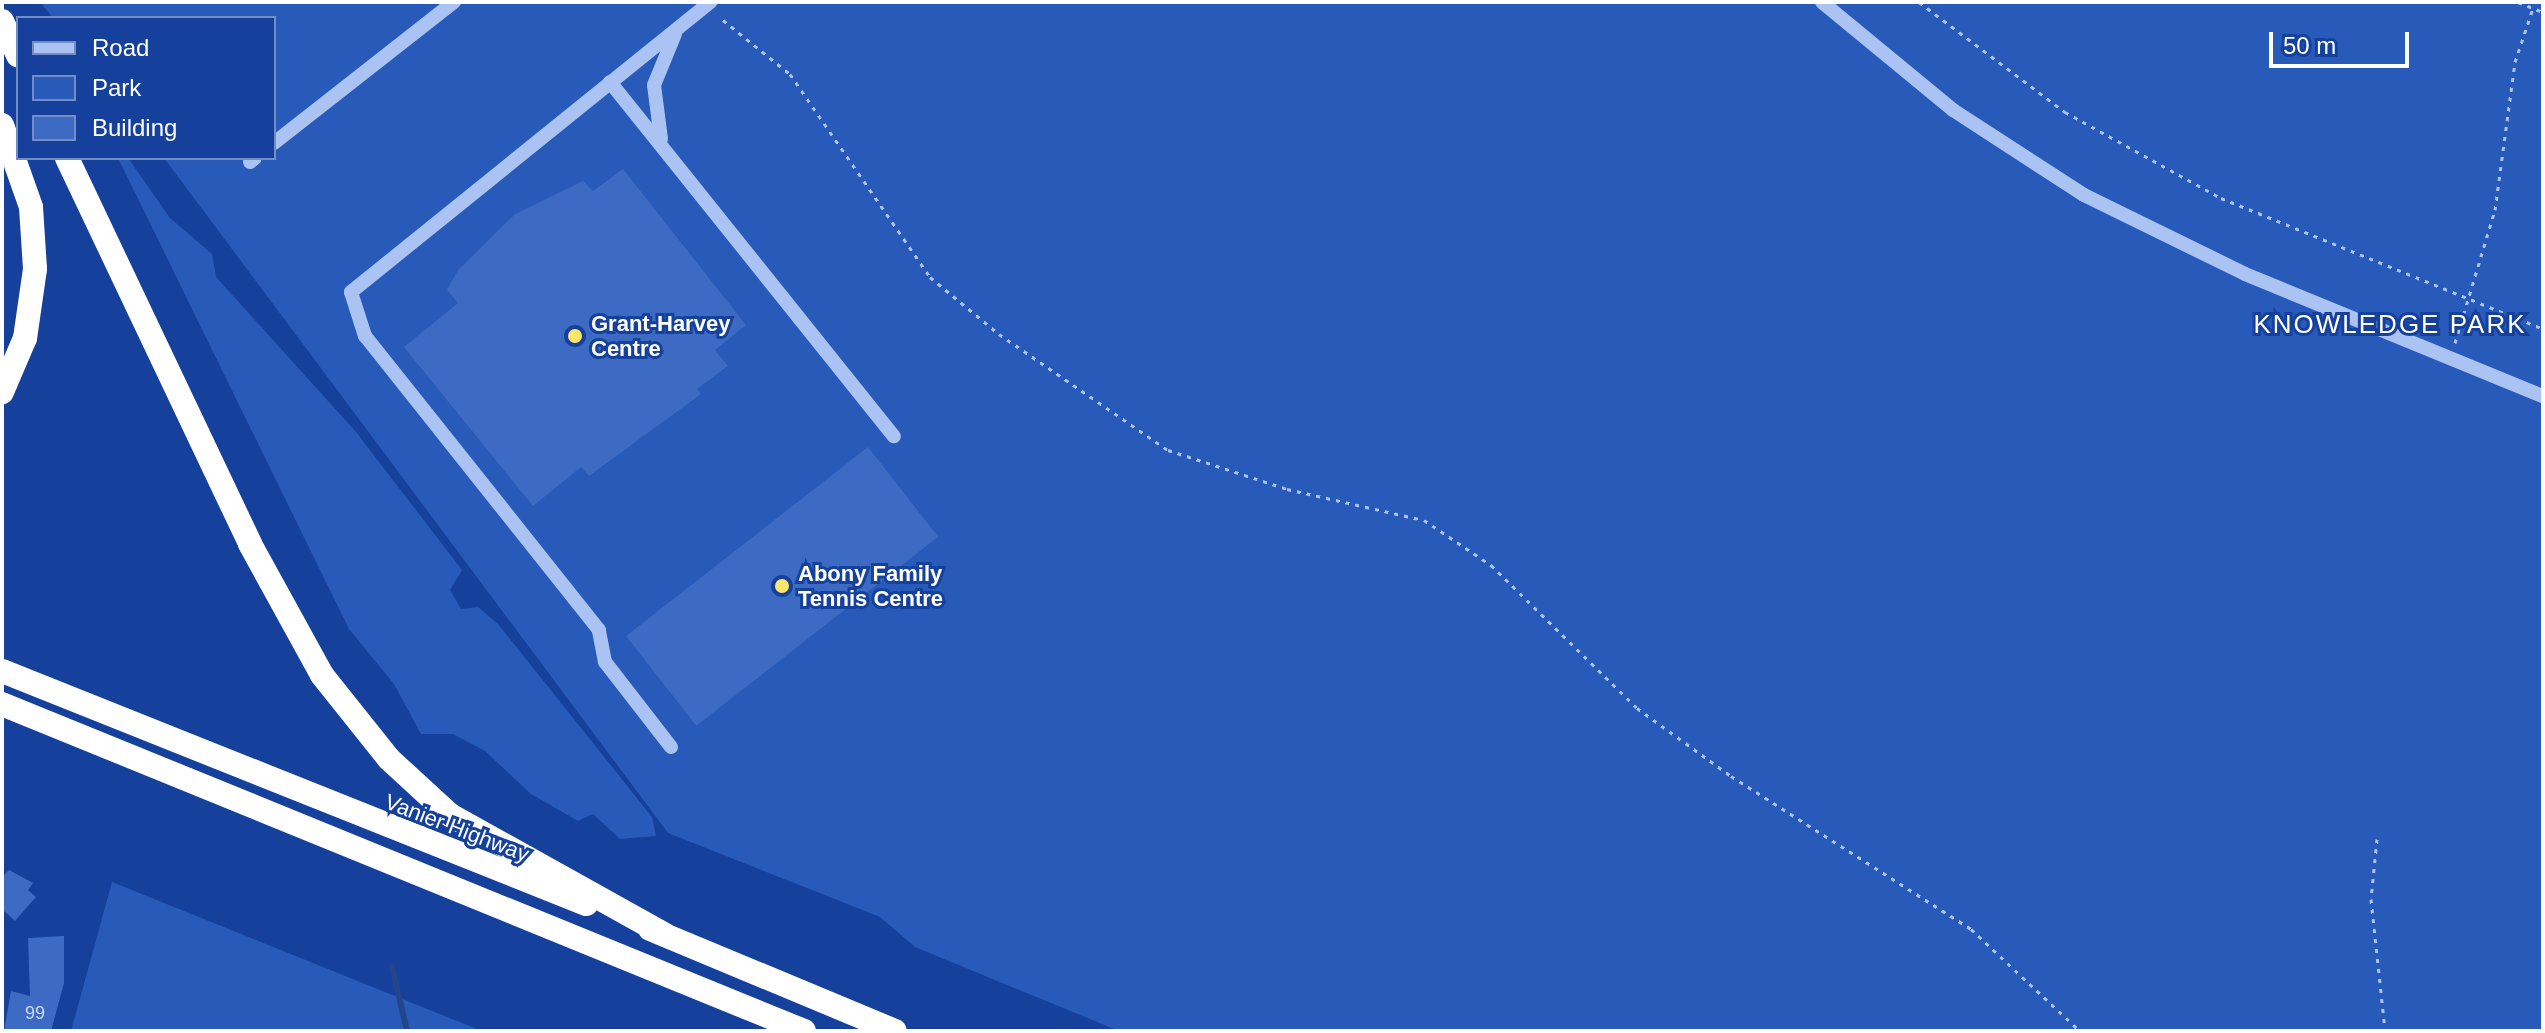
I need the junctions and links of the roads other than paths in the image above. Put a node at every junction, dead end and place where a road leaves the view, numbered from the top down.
1 (454, 2) edge
2 (711, 2) edge
3 (1822, 2) edge
4 (2, 21) edge
5 (682, 24) junction
6 (16, 51) edge
7 (610, 82) junction
8 (2, 125) edge
9 (276, 141) edge
10 (663, 147) junction
11 (68, 160) edge
12 (2, 392) edge
13 (2543, 396) edge
14 (894, 436) dead end
15 (2, 671) edge
16 (2, 704) edge
17 (671, 747) dead end
18 (664, 934) junction
19 (804, 1031) edge
20 (895, 1031) edge

1 - 9 street
2 - 5 street
3 - 13 street
4 - 6 highway
5 - 7 street
5 - 10 street
7 - 10 street
7 - 17 street
8 - 12 highway
10 - 14 street
11 - 18 highway
15 - 18 highway, Vanier Highway
16 - 19 highway
18 - 20 highway, Vanier Highway

